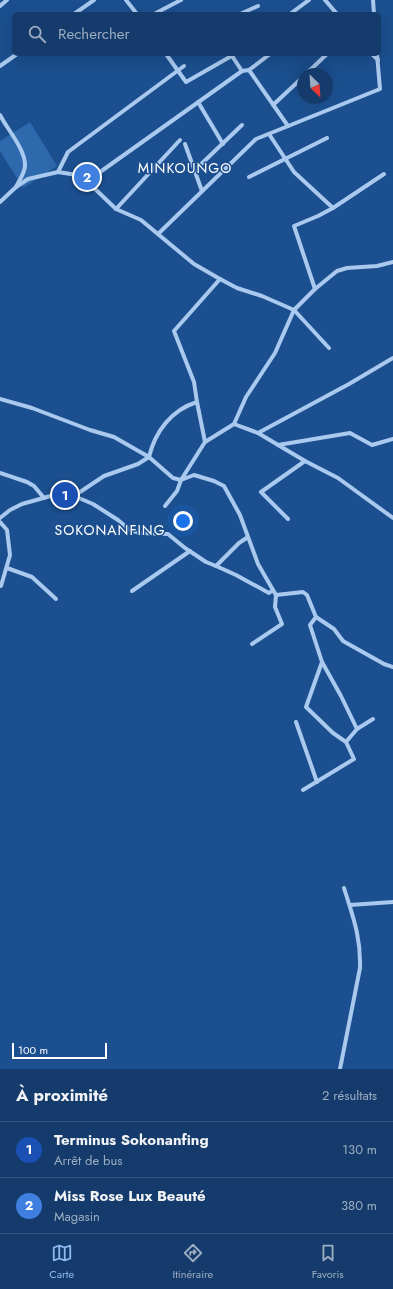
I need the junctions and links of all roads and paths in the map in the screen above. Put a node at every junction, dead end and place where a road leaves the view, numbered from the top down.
1 (7, 0) edge
2 (94, 0) edge
3 (126, 0) edge
4 (181, 0) edge
5 (309, 0) edge
6 (325, 0) edge
7 (373, 0) edge
8 (0, 6) edge
9 (258, 6) dead end
10 (77, 12) edge
11 (135, 12) edge
12 (158, 12) edge
13 (244, 12) edge
14 (293, 12) edge
15 (335, 12) edge
16 (374, 12) edge
17 (14, 56) edge
18 (168, 56) edge
19 (232, 56) edge
20 (234, 56) edge
21 (267, 56) edge
22 (325, 56) edge
23 (374, 56) edge
24 (378, 56) edge
25 (378, 60) junction
26 (0, 66) edge
27 (184, 66) dead end
28 (312, 68) edge
29 (178, 70) junction
30 (249, 70) junction
31 (242, 71) junction
32 (297, 83) edge
33 (198, 102) junction
34 (273, 106) junction
35 (0, 115) edge
36 (0, 120) edge
37 (4, 123) junction
38 (242, 125) dead end
39 (288, 126) junction
40 (269, 134) junction
41 (327, 138) dead end
42 (180, 140) dead end
43 (185, 144) dead end
44 (223, 144) junction
45 (286, 159) junction
46 (195, 170) junction
47 (58, 172) junction
48 (384, 174) dead end
49 (249, 177) dead end
50 (86, 182) junction
51 (16, 187) junction
52 (202, 191) junction
53 (0, 202) edge
54 (333, 208) junction
55 (116, 209) junction
56 (158, 234) junction
57 (393, 262) edge
58 (220, 279) junction
59 (315, 289) junction
60 (294, 310) junction
61 (329, 348) dead end
62 (393, 358) edge
63 (0, 399) edge
64 (197, 402) junction
65 (234, 424) junction
66 (258, 433) junction
67 (393, 439) edge
68 (205, 442) junction
69 (278, 445) junction
70 (149, 457) junction
71 (305, 461) junction
72 (0, 472) edge
73 (181, 480) junction
74 (74, 496) junction
75 (44, 498) junction
76 (165, 506) dead end
77 (0, 518) edge
78 (393, 518) edge
79 (288, 519) dead end
80 (0, 522) edge
81 (248, 537) junction
82 (190, 551) junction
83 (216, 566) junction
84 (7, 568) junction
85 (1, 586) dead end
86 (273, 590) junction
87 (132, 591) dead end
88 (276, 595) junction
89 (56, 599) dead end
90 (316, 617) junction
91 (252, 644) dead end
92 (322, 662) junction
93 (393, 667) edge
94 (373, 719) dead end
95 (296, 722) dead end
96 (357, 729) junction
97 (346, 742) junction
98 (317, 782) junction
99 (303, 790) dead end
100 (344, 888) dead end
101 (393, 902) edge
102 (350, 905) junction
103 (340, 1069) edge

1 - 8 street
2 - 10 street
3 - 11 street
4 - 12 street
5 - 14 street
6 - 15 street
7 - 16 street
9 - 13 street
17 - 26 street
18 - 29 street
19 - 29 street
20 - 31 street
21 - 30 street
22 - 28 street
23 - 25 street
24 - 25 street
25 - 39 street
27 - 29 street
29 - 47 street
30 - 31 street
30 - 34 street
31 - 33 street
32 - 34 street
33 - 44 street
33 - 50 street
34 - 39 street
35 - 37 street
36 - 37 street
37 - 51 street
38 - 44 street
39 - 40 street
40 - 45 street
40 - 52 street
41 - 45 street
42 - 55 street
43 - 46 street
44 - 46 street
45 - 49 street
45 - 54 street
46 - 52 street
47 - 50 street
47 - 51 street
48 - 54 street
50 - 55 street
51 - 53 street
52 - 56 street
54 - 59 street
55 - 56 street
56 - 58 street
57 - 59 street
58 - 60 street
58 - 64 street
59 - 60 street
60 - 61 street
60 - 65 street
62 - 66 street
63 - 70 street
64 - 68 street
64 - 70 street
65 - 66 street
65 - 68 street
66 - 69 street
67 - 69 street
68 - 73 street
69 - 71 street
70 - 73 street
70 - 74 street
71 - 78 street
71 - 79 street
72 - 75 street
73 - 76 street
73 - 81 street
74 - 75 street
74 - 82 street
75 - 77 street
80 - 84 street
81 - 83 street
81 - 86 street
82 - 83 street
82 - 87 street
83 - 86 street
84 - 85 street
84 - 89 street
86 - 88 street
88 - 90 street
88 - 91 street
90 - 92 street
90 - 93 street
92 - 96 street
92 - 97 street
94 - 96 street
95 - 98 street
96 - 97 street
97 - 98 street
98 - 99 street
100 - 102 street
101 - 102 street
102 - 103 street

